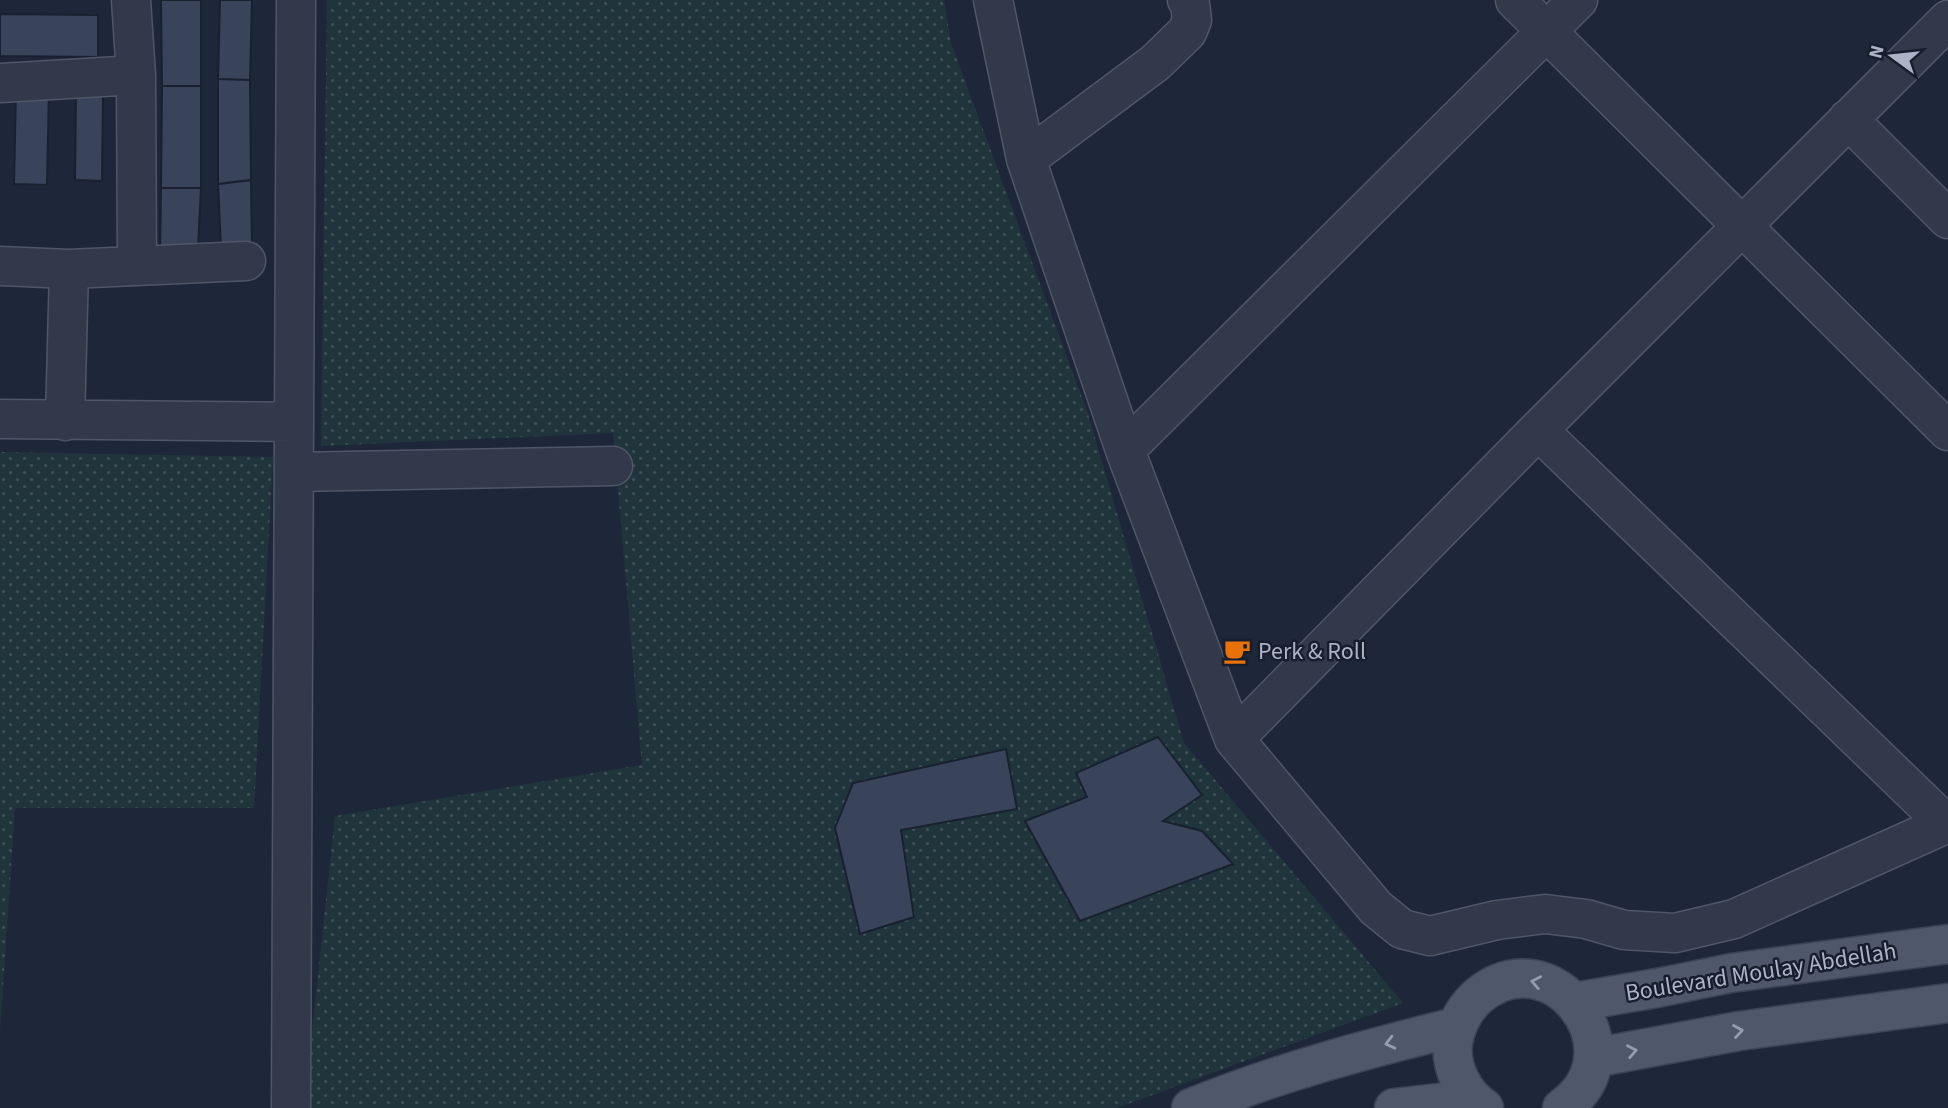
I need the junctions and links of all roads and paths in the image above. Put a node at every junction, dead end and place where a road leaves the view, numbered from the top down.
1 (131, 0) edge
2 (296, 0) edge
3 (993, 0) edge
4 (1187, 0) edge
5 (1515, 0) edge
6 (1578, 0) edge
7 (1948, 20) edge
8 (1546, 32) junction
9 (136, 75) junction
10 (0, 83) edge
11 (1848, 119) junction
12 (1026, 159) junction
13 (1948, 219) edge
14 (1742, 226) junction
15 (246, 261) dead end
16 (137, 265) junction
17 (0, 266) edge
18 (69, 269) junction
19 (0, 419) edge
20 (65, 421) junction
21 (295, 422) junction
22 (1538, 430) junction
23 (1948, 431) edge
24 (1125, 450) junction
25 (613, 466) dead end
26 (294, 472) junction
27 (1234, 739) junction
28 (1947, 824) edge
29 (1948, 944) edge
30 (1575, 1002) junction
31 (1948, 1003) edge
32 (1457, 1027) junction
33 (1593, 1058) junction
34 (1480, 1105) edge
35 (291, 1108) edge
36 (1191, 1108) edge
37 (1394, 1108) edge
38 (1562, 1108) edge

1 - 9 street
2 - 21 street
3 - 12 street
4 - 12 street
5 - 8 street
6 - 8 street
7 - 11 street
8 - 14 street
8 - 24 street
9 - 10 street
9 - 16 street
11 - 13 street
11 - 14 street
12 - 24 street
14 - 22 street
14 - 23 street
15 - 16 street
16 - 18 street
17 - 18 street
18 - 20 street
19 - 20 street
20 - 21 street
21 - 26 street
22 - 27 street
22 - 28 street
24 - 27 street
25 - 26 street
26 - 35 street
27 - 28 street
29 - 30 main road, Boulevard Moulay Abdellah
30 -> 32 main road
30 - 33 main road
33 -> 31 main road
32 - 34 main road
32 -> 36 main road
33 - 38 main road
34 - 37 main road

